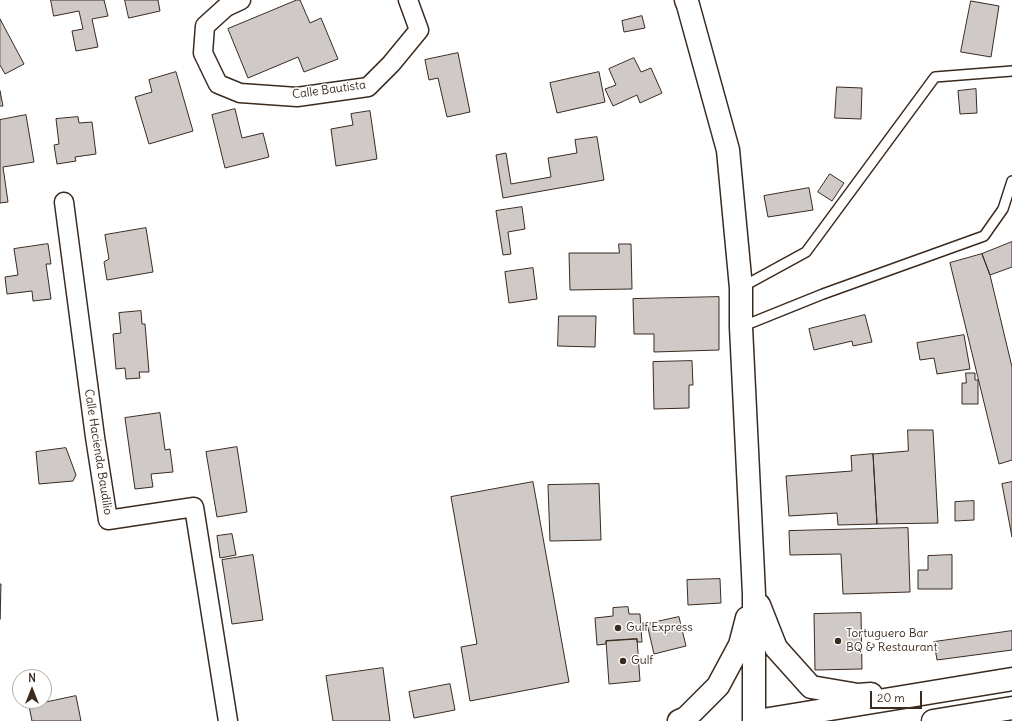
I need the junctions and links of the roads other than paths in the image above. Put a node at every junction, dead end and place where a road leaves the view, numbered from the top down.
1 (241, 0) edge
2 (408, 0) edge
3 (690, 2) edge
4 (1012, 71) edge
5 (1012, 181) edge
6 (64, 202) dead end
7 (741, 288) junction
8 (741, 327) junction
9 (754, 594) junction
10 (1012, 679) edge
11 (940, 691) junction
12 (1007, 713) edge
13 (228, 721) edge
14 (679, 721) edge
15 (755, 721) edge
16 (933, 721) edge

1 - 2 street, Calle Bautista
3 - 7 street
4 - 7 lane
5 - 8 lane
6 - 13 street, Calle Hacienda Baudilio
7 - 8 street
8 - 9 street
9 - 11 street
9 - 14 street
9 - 15 street
10 - 11 street
11 - 15 street
12 - 16 street

